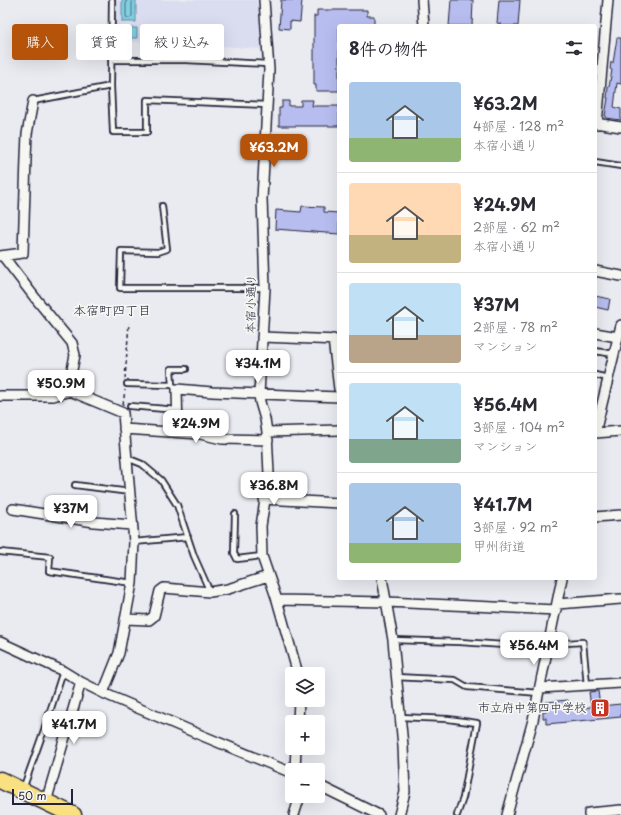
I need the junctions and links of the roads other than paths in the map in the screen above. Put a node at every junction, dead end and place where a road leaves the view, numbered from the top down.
1 (112, 0) edge
2 (264, 0) edge
3 (422, 0) edge
4 (608, 0) edge
5 (112, 24) edge
6 (424, 24) edge
7 (111, 60) edge
8 (132, 60) edge
9 (268, 64) junction
10 (111, 86) junction
11 (33, 101) joint
12 (267, 105) junction
13 (597, 114) edge
14 (597, 124) edge
15 (621, 127) edge
16 (597, 162) edge
17 (621, 166) edge
18 (162, 206) dead end
19 (1, 256) edge
20 (597, 271) edge
21 (621, 276) edge
22 (265, 288) junction
23 (621, 325) edge
24 (597, 334) edge
25 (262, 337) junction
26 (336, 339) edge
27 (617, 346) edge
28 (597, 351) edge
29 (337, 364) edge
30 (186, 369) dead end
31 (597, 375) edge
32 (608, 378) junction
33 (126, 383) road end
34 (174, 387) junction
35 (70, 391) junction
36 (259, 394) junction
37 (0, 396) edge
38 (337, 397) edge
39 (130, 406) dead end
40 (177, 410) junction
41 (597, 425) edge
42 (124, 428) junction
43 (337, 430) edge
44 (621, 431) edge
45 (178, 432) junction
46 (597, 433) edge
47 (268, 436) junction
48 (127, 458) junction
49 (75, 485) dead end
50 (130, 492) junction
51 (264, 499) junction
52 (337, 503) edge
53 (13, 509) dead end
54 (235, 514) dead end
55 (621, 515) edge
56 (597, 517) edge
57 (132, 525) junction
58 (188, 537) junction
59 (134, 542) junction
60 (0, 552) edge
61 (262, 556) junction
62 (268, 576) junction
63 (382, 580) edge
64 (562, 580) edge
65 (132, 583) junction
66 (210, 592) junction
67 (621, 599) edge
68 (278, 600) junction
69 (387, 602) junction
70 (556, 607) junction
71 (125, 619) junction
72 (393, 640) junction
73 (0, 642) edge
74 (549, 646) junction
75 (296, 667) edge
76 (62, 671) junction
77 (396, 677) junction
78 (81, 682) junction
79 (621, 682) edge
80 (587, 685) junction
81 (540, 691) junction
82 (103, 693) junction
83 (400, 717) junction
84 (285, 770) edge
85 (0, 780) edge
86 (325, 788) edge
87 (20, 790) junction
88 (298, 803) edge
89 (53, 809) edge
90 (621, 810) edge
91 (73, 815) edge
92 (294, 815) edge
93 (379, 815) edge
94 (399, 815) edge
95 (458, 815) edge
96 (507, 815) edge
97 (589, 815) edge

1 - 5 lane
2 - 9 street, 本宿小通り
3 - 6 street
4 - 13 street
7 - 10 lane
8 - 9 lane
9 - 12 street, 本宿小通り
10 - 11 lane
10 - 12 lane
11 - 19 street
12 - 22 street, 本宿小通り
14 - 15 street
16 - 17 lane
18 - 22 lane
19 - 35 street
20 - 21 street
22 - 25 street, 本宿小通り
23 - 27 street
24 - 27 street
25 - 26 street
25 - 36 street, 本宿小通り
26 - 29 street
27 - 28 lane
27 - 32 street
30 - 34 lane
31 - 32 lane
32 - 41 street
33 - 34 lane
34 - 36 street
34 - 40 street
35 - 37 street
35 - 42 street
36 - 38 street
36 - 47 street, 本宿小通り
39 - 40 lane
40 - 45 street
42 - 45 street
42 - 48 street
43 - 47 street
44 - 46 street
45 - 47 street
47 - 51 street, 本宿小通り
48 - 50 street
48 - 58 lane
49 - 50 lane
50 - 57 street
51 - 52 street
51 - 61 street, 本宿小通り
53 - 57 street
54 - 61 lane
55 - 56 street
57 - 59 street
58 - 59 lane
58 - 66 lane
59 - 65 street
60 - 65 lane
61 - 62 street, 本宿小通り
62 - 66 street
62 - 68 street, 本宿小通り
63 - 69 street
64 - 70 street
65 - 71 street
66 - 71 street
67 - 70 street
68 - 69 street
68 - 75 street, 本宿小通り
69 - 70 street
69 - 72 street
70 - 74 street
71 - 82 street
72 - 74 lane
72 - 77 street
73 - 76 street
74 - 80 lane
74 - 81 street
76 - 78 street
76 - 87 lane
77 - 81 lane
77 - 83 street
78 - 82 street
78 - 89 street
79 - 80 street
80 - 81 street
81 - 96 street
82 - 84 street
83 - 94 street
83 - 95 lane
85 - 87 highway
86 - 93 street
87 - 89 highway
88 - 92 street
89 - 91 highway
90 - 97 street

